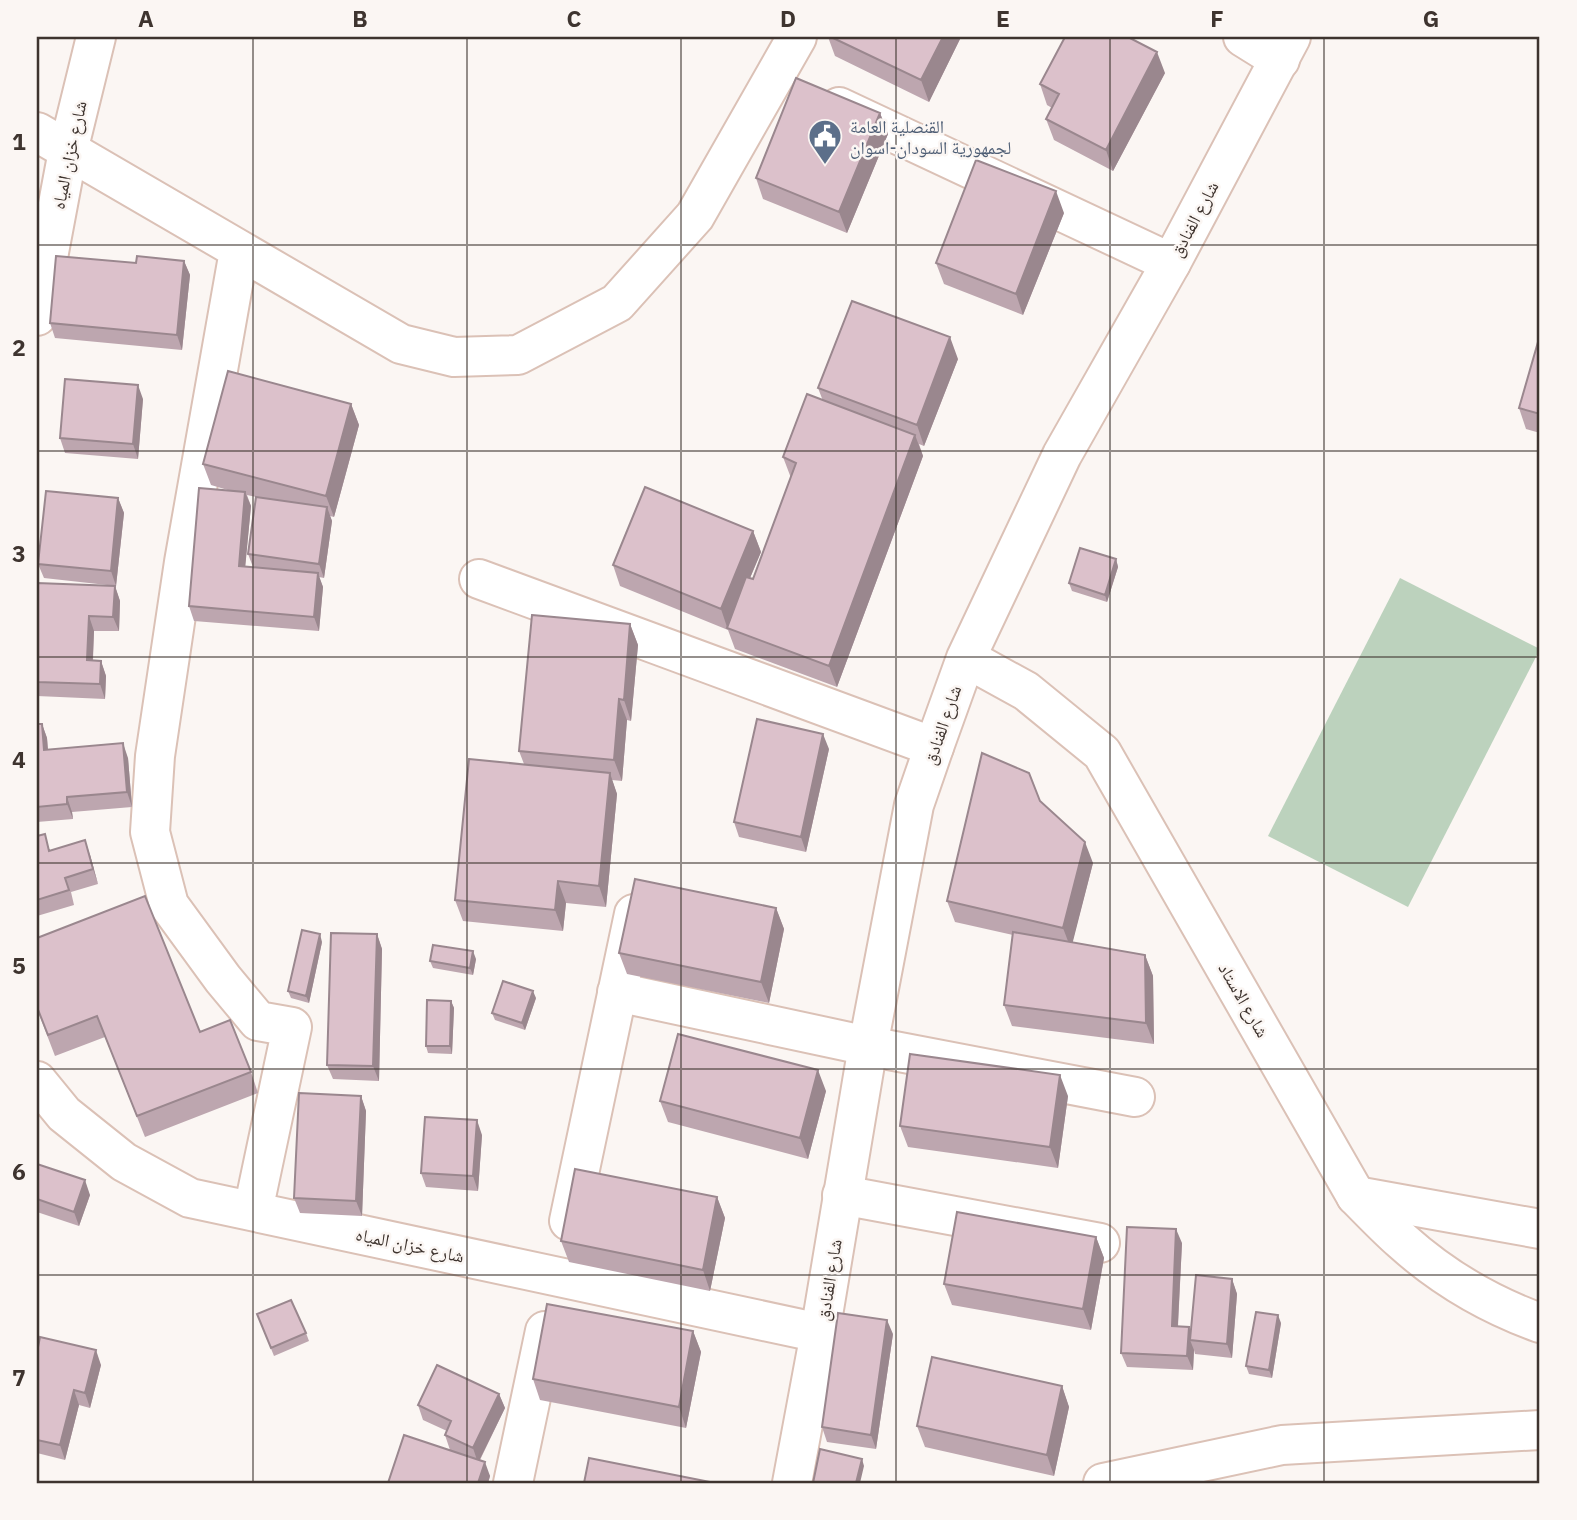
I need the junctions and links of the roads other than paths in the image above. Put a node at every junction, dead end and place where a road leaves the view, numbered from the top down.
1 (96, 37) edge
2 (797, 37) edge
3 (1243, 37) edge
4 (1286, 48) edge
5 (774, 77) junction
6 (53, 141) edge
7 (239, 251) junction
8 (1171, 263) junction
9 (37, 316) edge
10 (479, 579) dead end
11 (965, 657) junction
12 (934, 747) junction
13 (641, 882) edge
14 (617, 992) junction
15 (868, 1046) junction
16 (37, 1081) edge
17 (1135, 1097) dead end
18 (842, 1195) junction
19 (1356, 1195) junction
20 (253, 1211) junction
21 (1540, 1230) edge
22 (1100, 1243) dead end
23 (557, 1276) junction
24 (1540, 1323) edge
25 (820, 1333) junction
26 (1540, 1430) edge
27 (513, 1483) edge
28 (792, 1483) edge
29 (1103, 1483) edge

1 - 6 street, شارع خزان المياه
2 - 5 street
3 - 4 street
4 - 8 street, شارع الفنادق
5 - 7 street
5 - 8 street
6 - 7 street
6 - 9 street, شارع خزان المياه
7 - 20 street
8 - 11 street, شارع الفنادق
10 - 12 street
11 - 12 street, شارع الفنادق
11 - 19 street, شارع الاستاد
12 - 15 street, شارع الفنادق
13 - 14 street
14 - 15 street
14 - 23 street
15 - 17 street
15 - 18 street, شارع الفنادق
16 - 20 street, شارع خزان المياه
18 - 22 street
18 - 25 street, شارع الفنادق
19 - 21 street
19 - 24 street, شارع الاستاد
20 - 23 street, شارع خزان المياه
23 - 25 street, شارع خزان المياه
23 - 27 street
25 - 28 street, شارع الفنادق
26 - 29 street

